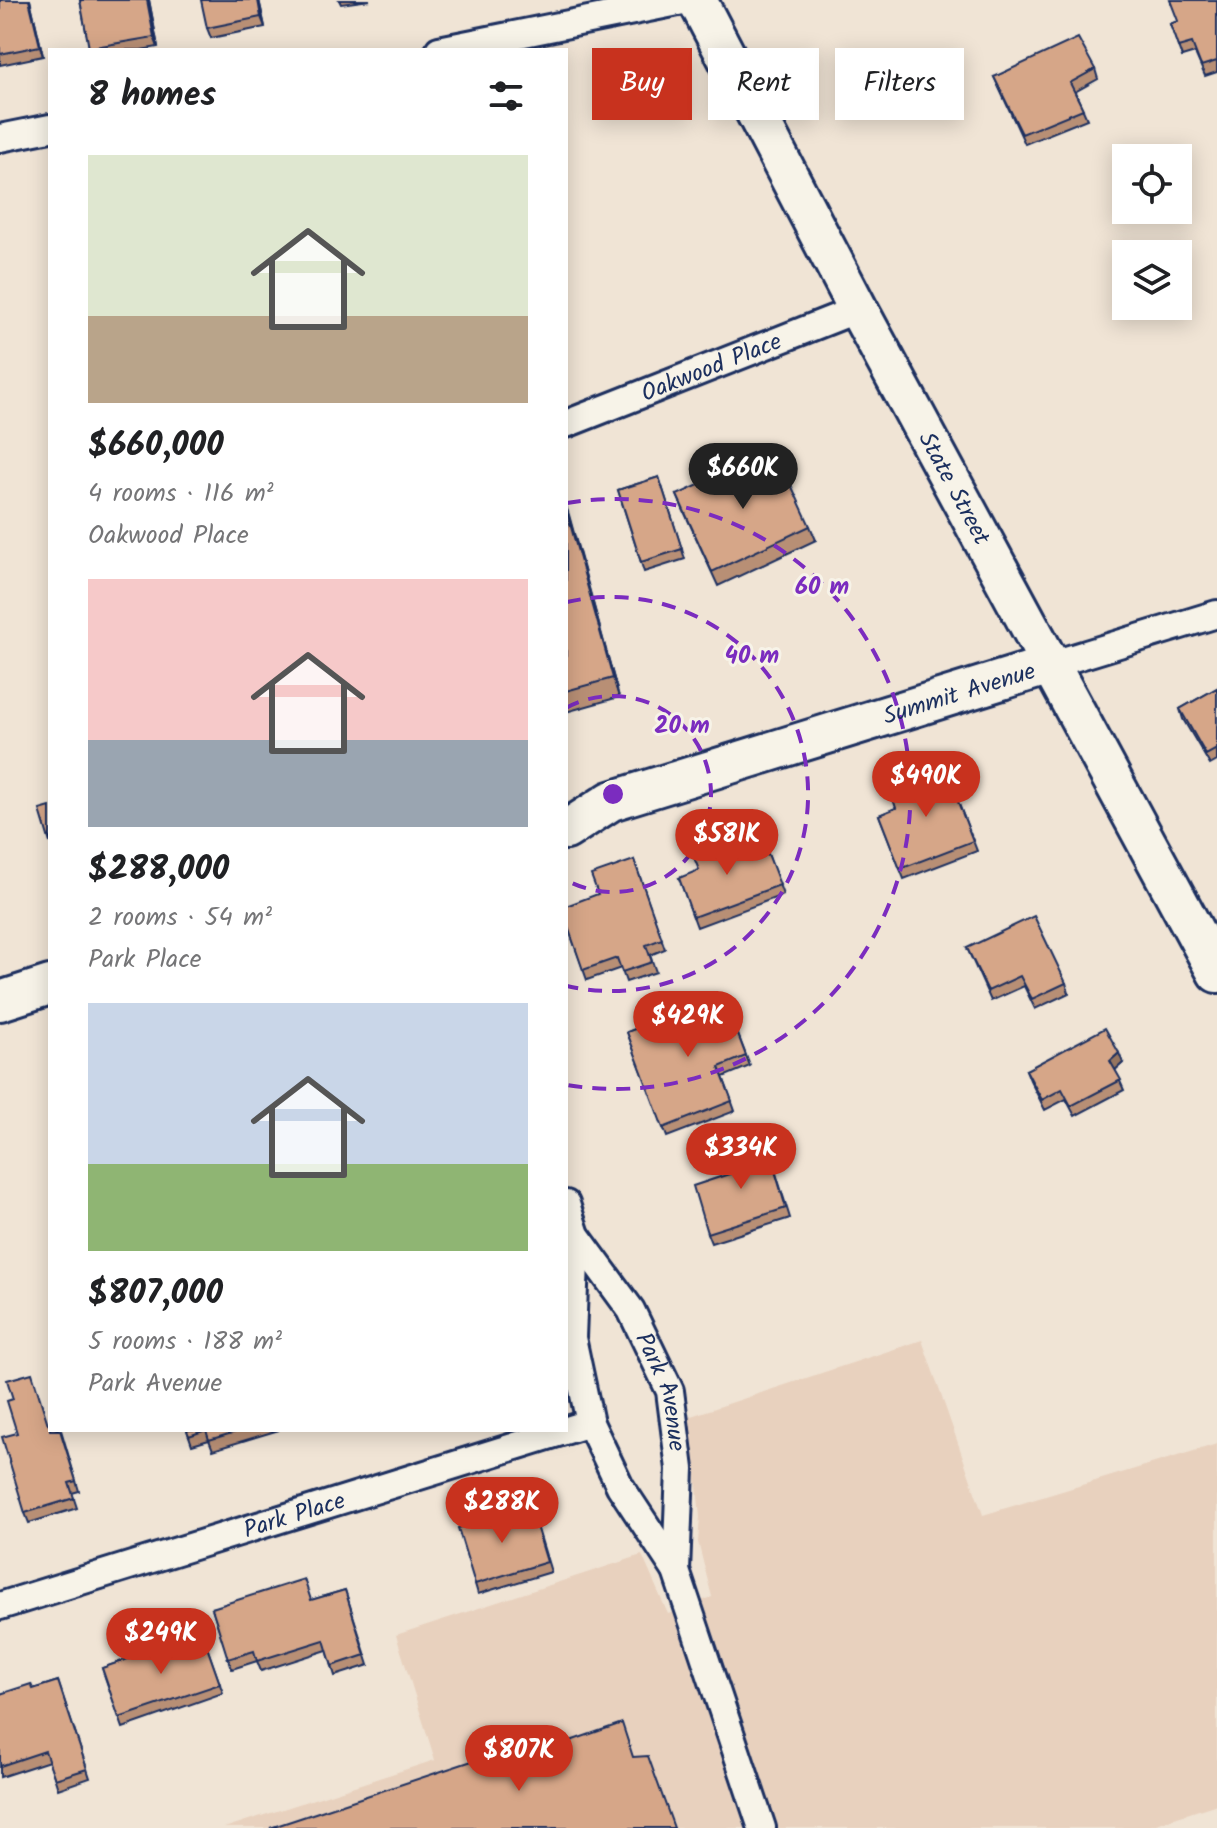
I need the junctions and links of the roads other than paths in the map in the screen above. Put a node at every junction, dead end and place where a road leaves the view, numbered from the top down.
1 (688, 0) edge
2 (697, 0) edge
3 (449, 48) edge
4 (48, 128) edge
5 (0, 138) edge
6 (858, 309) junction
7 (568, 423) edge
8 (1217, 614) edge
9 (1050, 665) junction
10 (611, 801) junction
11 (568, 802) edge
12 (568, 829) edge
13 (1217, 973) edge
14 (48, 986) edge
15 (0, 1001) edge
16 (568, 1210) edge
17 (576, 1235) junction
18 (590, 1423) junction
19 (568, 1430) edge
20 (561, 1432) edge
21 (676, 1571) junction
22 (0, 1606) edge
23 (762, 1828) edge

1 - 3 street
2 - 6 main road, State Street
4 - 5 street
6 - 7 street, Oakwood Place
6 - 9 main road, State Street
8 - 9 street, Summit Avenue
9 - 10 main road, Summit Avenue
9 - 13 main road, State Street
10 - 11 main road, Summit Avenue
10 - 12 main road, Summit Avenue
14 - 15 main road
16 - 17 street, Park Avenue
17 - 18 street, Park Avenue
17 - 21 street, Park Avenue
18 - 19 street, Park Place
18 - 21 street, Park Avenue
20 - 22 street, Park Place
21 - 23 street, Park Avenue

